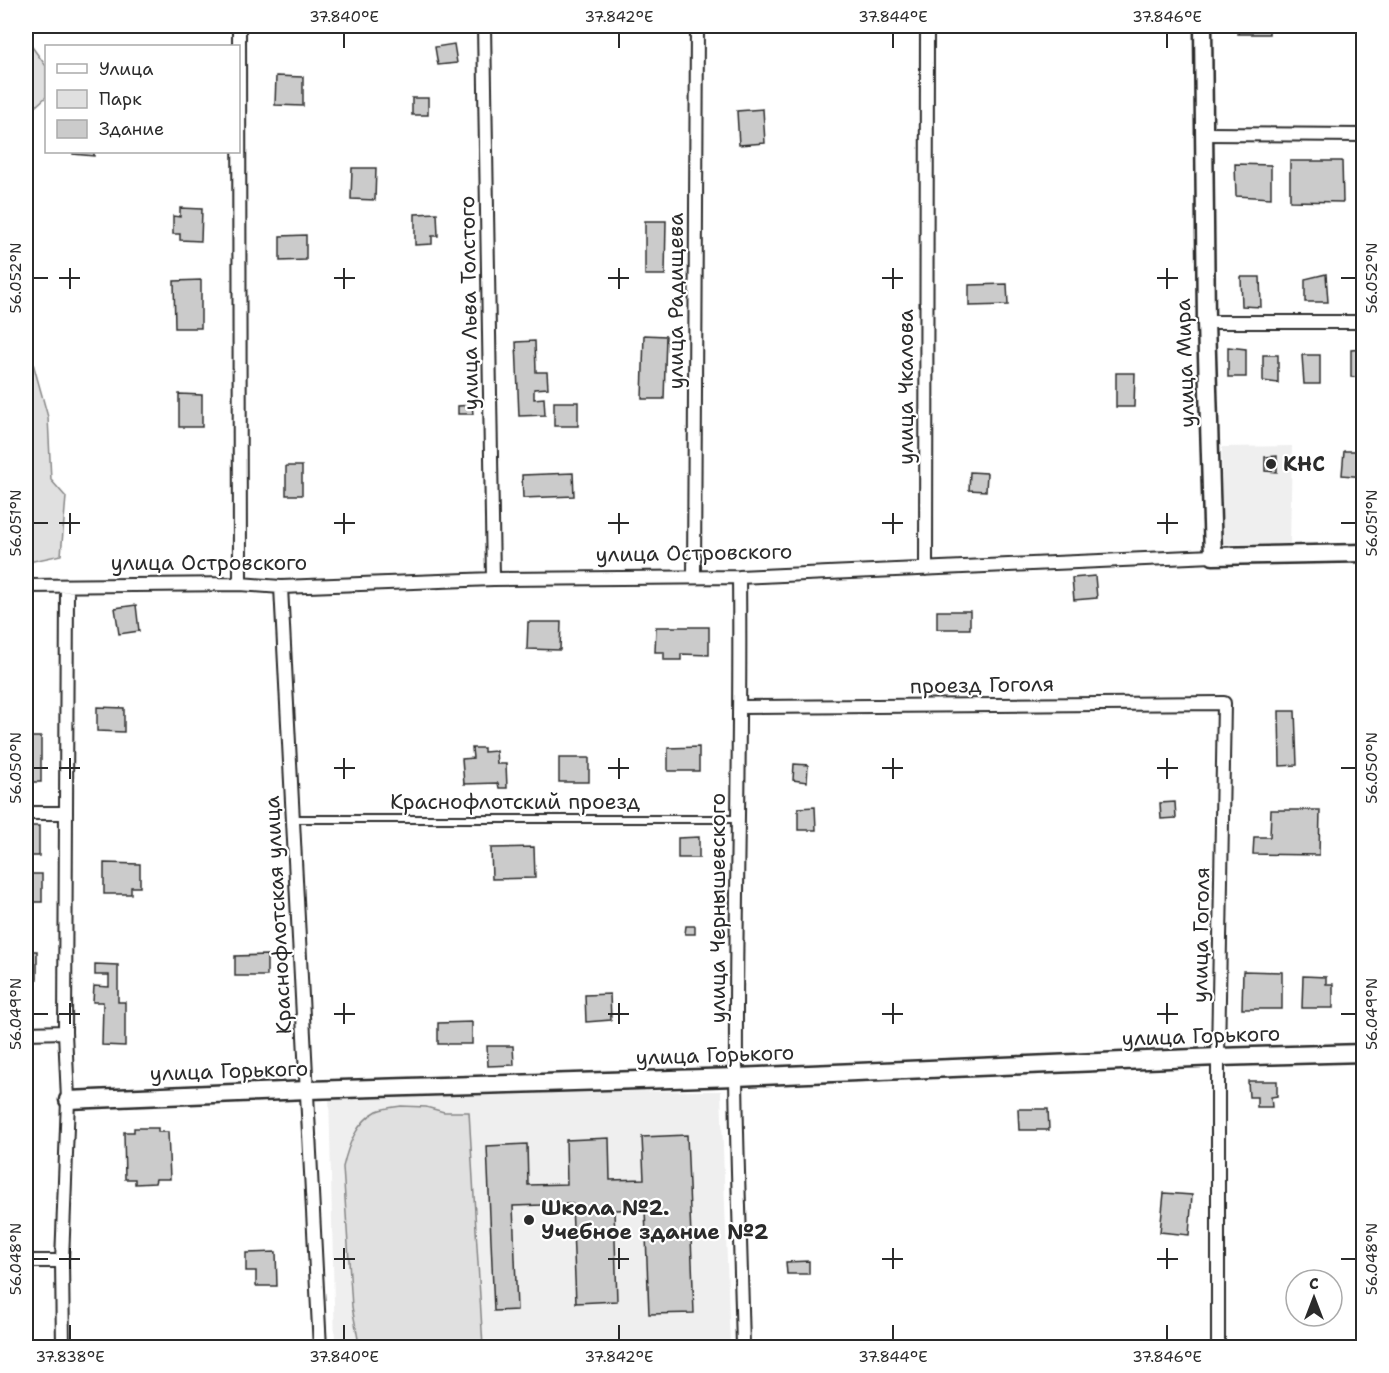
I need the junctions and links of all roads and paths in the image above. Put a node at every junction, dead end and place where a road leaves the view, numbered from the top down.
1 (239, 26) edge
2 (484, 26) edge
3 (697, 26) edge
4 (927, 26) edge
5 (1203, 26) edge
6 (239, 45) edge
7 (1203, 134) junction
8 (1364, 135) edge
9 (239, 153) edge
10 (1206, 322) junction
11 (1364, 322) edge
12 (1364, 553) edge
13 (1213, 556) junction
14 (926, 568) junction
15 (694, 576) junction
16 (739, 577) junction
17 (493, 579) junction
18 (240, 584) junction
19 (26, 586) edge
20 (68, 586) junction
21 (281, 587) junction
22 (1224, 703) joint
23 (740, 707) junction
24 (26, 813) edge
25 (66, 813) junction
26 (292, 819) junction
27 (737, 819) junction
28 (65, 1032) junction
29 (26, 1033) edge
30 (1364, 1053) edge
31 (1218, 1057) junction
32 (736, 1077) junction
33 (308, 1089) junction
34 (68, 1100) junction
35 (26, 1261) edge
36 (62, 1261) junction
37 (63, 1347) edge
38 (320, 1347) edge
39 (743, 1347) edge
40 (1218, 1347) edge

1 - 6 street
2 - 17 street, улица Льва Толстого
3 - 15 street, улица Радищева
4 - 14 street, улица Чкалова
5 - 7 street, улица Мира
7 - 8 street
7 - 10 street, улица Мира
9 - 18 street
10 - 11 street
10 - 13 street, улица Мира
12 - 13 street, улица Островского
13 - 14 street, улица Островского
14 - 16 street, улица Островского
15 - 16 street, улица Островского
15 - 17 street, улица Островского
16 - 23 street, улица Чернышевского
17 - 21 street, улица Островского
18 - 20 street, улица Островского
18 - 21 street, улица Островского
19 - 20 street, улица Островского
20 - 25 street
21 - 26 street, Краснофлотская улица
22 - 23 street, проезд Гоголя
22 - 31 street, улица Гоголя
23 - 27 street, улица Чернышевского
24 - 25 street
25 - 28 street
26 - 27 lane, Краснофлотский проезд
26 - 33 street, Краснофлотская улица
27 - 32 street, улица Чернышевского
28 - 29 street
28 - 34 street
30 - 31 street, улица Горького
31 - 32 street, улица Горького
31 - 40 street, улица Гоголя
32 - 33 street, улица Горького
32 - 39 street, улица Чернышевского
33 - 34 street, улица Горького
33 - 38 street, Краснофлотская улица
34 - 36 street
35 - 36 street
36 - 37 street

